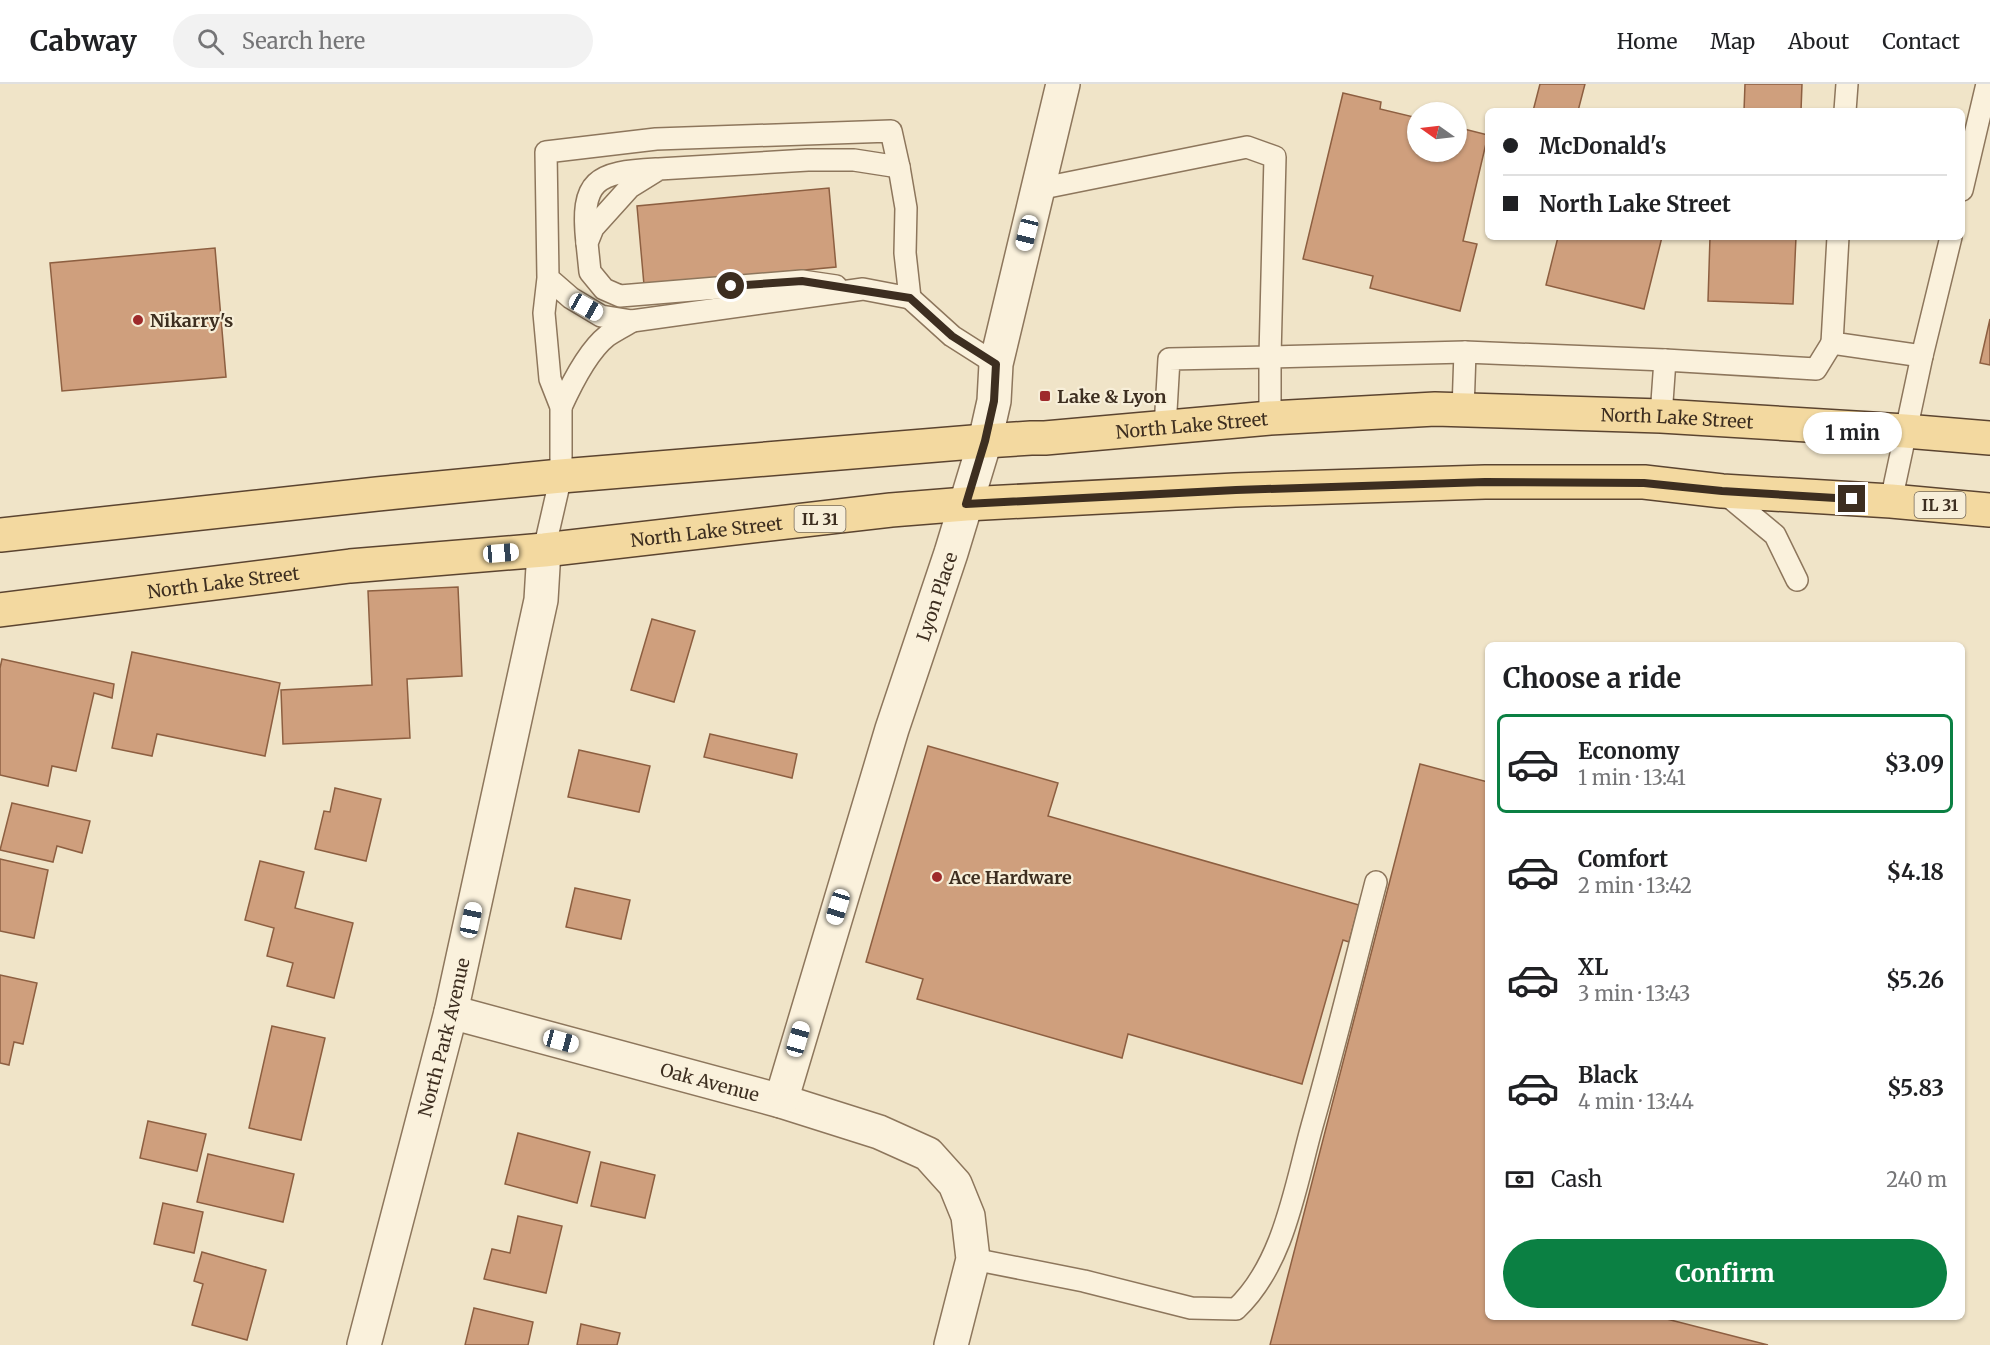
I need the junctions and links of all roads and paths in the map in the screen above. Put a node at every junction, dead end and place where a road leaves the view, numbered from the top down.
1 (1063, 84) edge
2 (1847, 84) edge
3 (1987, 84) edge
4 (1845, 108) edge
5 (899, 167) junction
6 (1965, 177) edge
7 (1038, 189) junction
8 (1838, 240) edge
9 (1950, 240) edge
10 (548, 278) junction
11 (863, 289) junction
12 (910, 298) junction
13 (632, 321) junction
14 (1832, 343) junction
15 (1465, 352) junction
16 (1922, 356) junction
17 (1270, 357) junction
18 (1665, 360) junction
19 (996, 364) junction
20 (561, 407) junction
21 (1463, 410) junction
22 (1661, 416) junction
23 (1270, 418) junction
24 (1165, 428) junction
25 (1905, 431) junction
26 (1990, 438) edge
27 (985, 441) junction
28 (561, 476) junction
29 (1722, 491) junction
30 (1891, 501) junction
31 (966, 504) junction
32 (1990, 510) edge
33 (0, 535) edge
34 (544, 550) junction
35 (1797, 580) dead end
36 (0, 610) edge
37 (1376, 882) dead end
38 (451, 1012) junction
39 (781, 1101) junction
40 (972, 1259) junction
41 (364, 1345) edge
42 (951, 1345) edge

1 - 7 street, Lyon Place
2 - 4 lane
3 - 6 lane
5 - 10 lane
5 - 11 lane
5 - 12 lane
7 - 17 lane
7 - 19 street, Lyon Place
8 - 14 lane
9 - 16 lane
10 - 13 lane
10 - 20 lane
11 - 12 lane
11 - 13 lane
12 - 19 lane
13 - 20 lane
14 - 16 lane
14 - 18 lane
15 - 17 lane
15 - 18 lane
15 - 21 lane
16 - 25 lane
17 - 23 lane
17 - 24 lane
18 - 22 lane
19 - 27 street, Lyon Place
20 - 28 lane
21 - 22 main road, North Lake Street
21 - 23 main road, North Lake Street
22 - 25 main road, North Lake Street
23 - 24 main road, North Lake Street
24 - 27 main road, North Lake Street
25 - 26 main road, North Lake Street
25 - 30 lane
27 - 28 main road, North Lake Street
27 - 31 street, Lyon Place
28 - 33 main road, North Lake Street
28 - 34 lane
29 - 30 main road, North Lake Street / IL 31
29 - 31 main road, North Lake Street / IL 31
29 - 35 lane
30 - 32 main road, North Lake Street / IL 31
31 - 34 main road, North Lake Street / IL 31
31 - 39 street, Lyon Place
34 - 36 main road, North Lake Street / IL 31
34 - 38 street, North Park Avenue
37 - 40 lane
38 - 39 street, Oak Avenue
38 - 41 street, North Park Avenue
39 - 40 street, Oak Avenue
40 - 42 street, Oak Avenue

